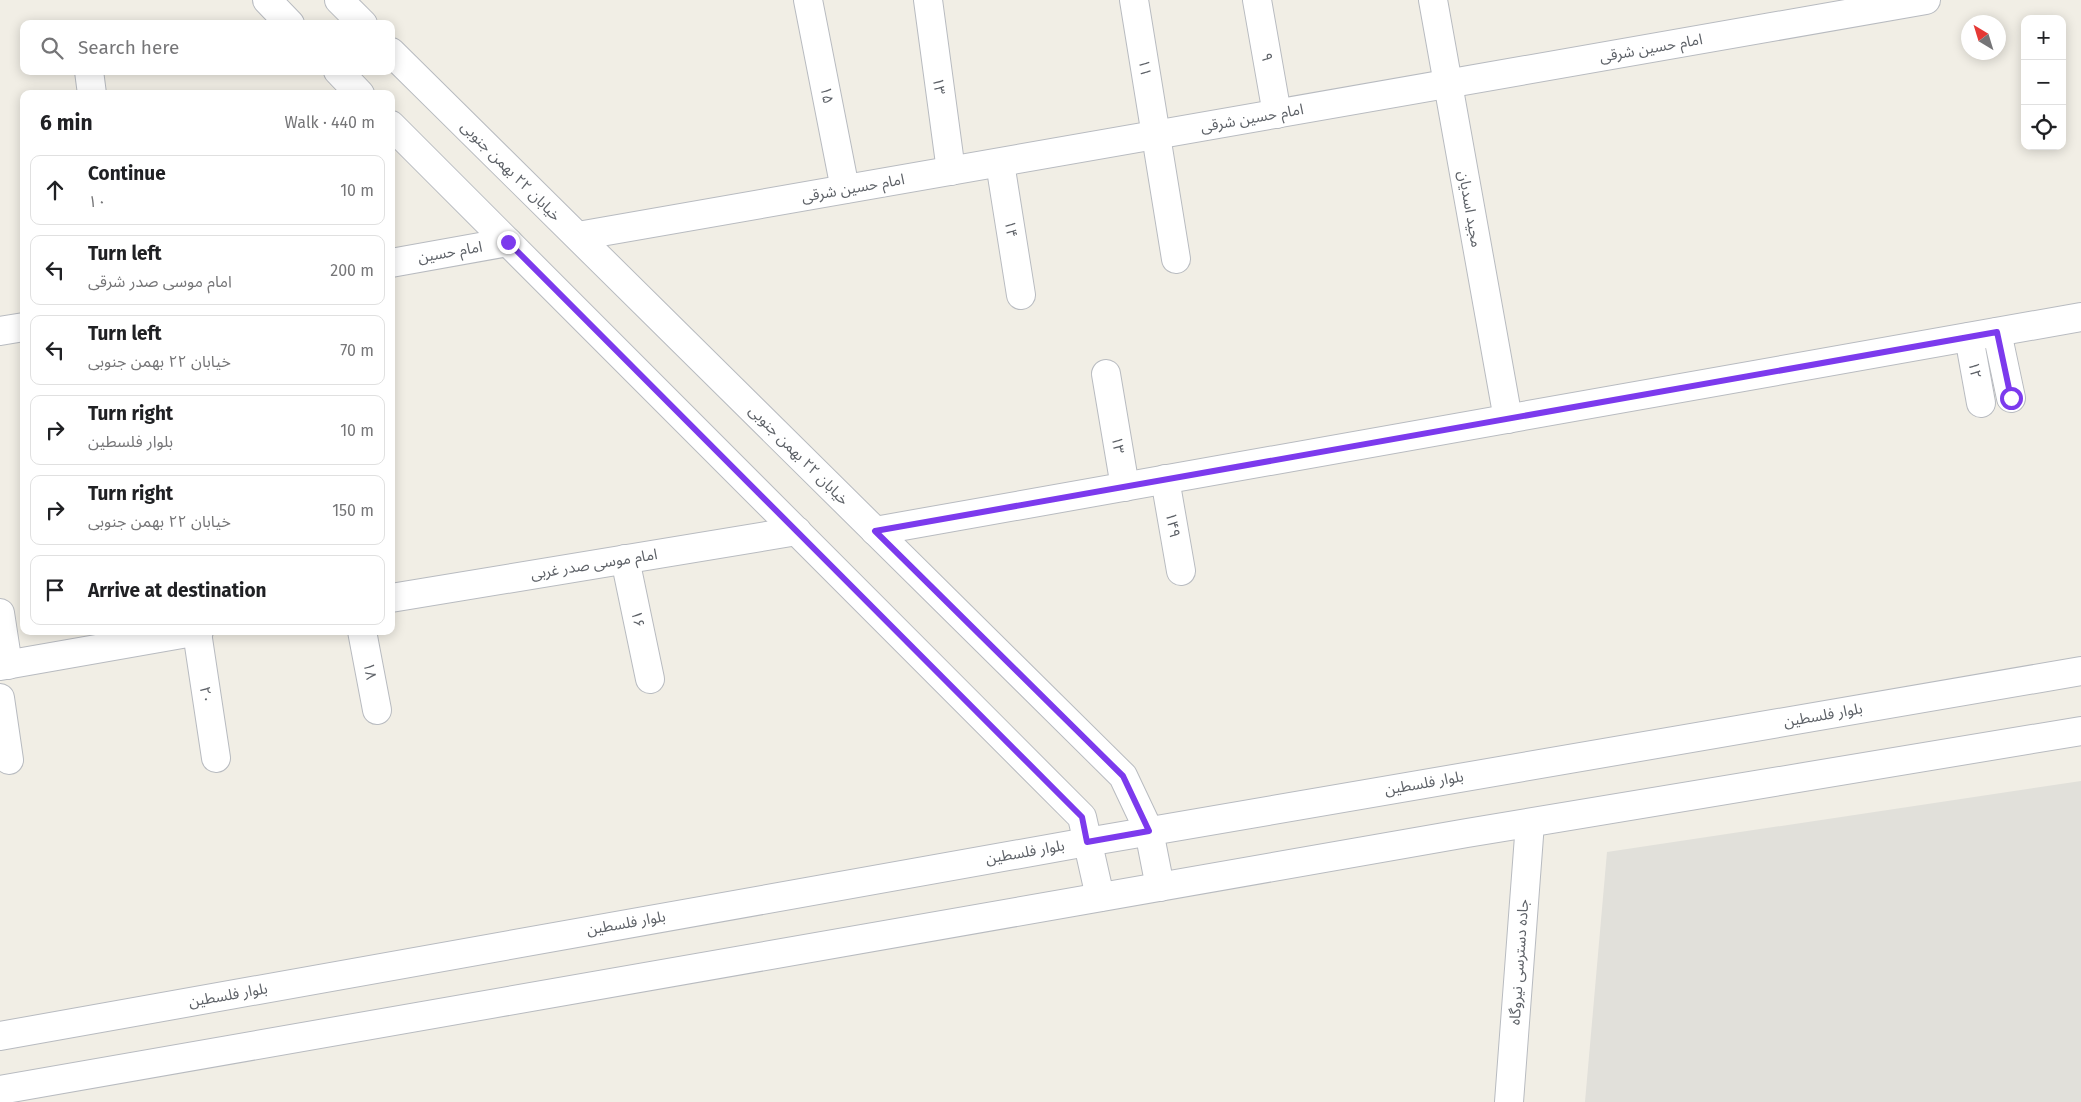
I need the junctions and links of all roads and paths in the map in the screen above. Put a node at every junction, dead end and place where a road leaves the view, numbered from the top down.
1 (267, 0) edge
2 (339, 0) edge
3 (808, 0) edge
4 (928, 0) edge
5 (1134, 0) edge
6 (1257, 0) edge
7 (1433, 0) edge
8 (1926, 0) edge
9 (286, 20) edge
10 (359, 20) edge
11 (395, 56) edge
12 (90, 75) edge
13 (342, 75) edge
14 (1448, 84) junction
15 (91, 90) edge
16 (356, 90) edge
17 (1277, 114) junction
18 (395, 129) edge
19 (1156, 135) junction
20 (1000, 163) junction
21 (951, 171) junction
22 (845, 189) junction
23 (578, 236) junction
24 (508, 242) junction
25 (1176, 259) dead end
26 (395, 262) edge
27 (1021, 295) dead end
28 (2081, 317) edge
29 (20, 328) edge
30 (0, 331) edge
31 (1997, 332) junction
32 (1969, 337) junction
33 (1106, 374) dead end
34 (2011, 398) dead end
35 (1981, 403) dead end
36 (1508, 419) junction
37 (1165, 480) junction
38 (1125, 487) junction
39 (797, 531) junction
40 (875, 531) junction
41 (625, 559) junction
42 (1181, 571) dead end
43 (395, 597) edge
44 (0, 612) edge
45 (180, 635) edge
46 (198, 635) edge
47 (363, 635) edge
48 (4, 665) edge
49 (2081, 671) edge
50 (650, 679) dead end
51 (0, 698) edge
52 (377, 710) dead end
53 (2081, 731) edge
54 (216, 758) dead end
55 (9, 760) dead end
56 (1530, 823) junction
57 (1149, 831) junction
58 (1087, 842) junction
59 (1160, 887) junction
60 (1100, 897) junction
61 (0, 1036) edge
62 (0, 1090) edge
63 (1509, 1102) edge

1 - 9 street
2 - 10 street
3 - 22 street, ۱۵
4 - 21 street, ۱۳
5 - 19 street, ۱۱
6 - 17 street, ۹
7 - 14 street, مجید اسدیان
8 - 14 street, امام حسین شرقی
11 - 23 street, خیابان ۲۲ بهمن جنوبی
12 - 15 street
13 - 16 street
14 - 17 street, امام حسین شرقی
14 - 36 street, مجید اسدیان
17 - 19 street, امام حسین شرقی
18 - 24 street
19 - 20 street, امام حسین شرقی
19 - 25 street, ۱۱
20 - 21 street, امام حسین شرقی
20 - 27 street, ۱۴
21 - 22 street, امام حسین شرقی
22 - 23 street, امام حسین شرقی
23 - 40 street, خیابان ۲۲ بهمن جنوبی
24 - 26 street, امام حسین
24 - 39 street
28 - 31 street
29 - 30 street
31 - 32 street
31 - 34 street
32 - 35 street, ۱۲
32 - 36 street
33 - 38 street, ۱۳
36 - 37 street
37 - 38 street
37 - 42 street, ۱۴۹
38 - 40 street
39 - 41 street, امام موسی صدر غربی
39 - 58 street
40 - 57 street, خیابان ۲۲ بهمن جنوبی
41 - 43 street, امام موسی صدر غربی
41 - 50 street, ۱۶
44 - 48 street
45 - 48 street
46 - 54 street, ۲۰
47 - 52 street, ۱۸
49 - 57 street, بلوار فلسطین
51 - 55 street
53 - 56 street
56 - 59 street
56 - 63 street, جاده دسترسی نیروگاه
57 - 58 street, بلوار فلسطین
57 - 59 street, خیابان ۲۲ بهمن جنوبی
58 - 60 street
58 - 61 street, بلوار فلسطین
59 - 60 street
60 - 62 street

